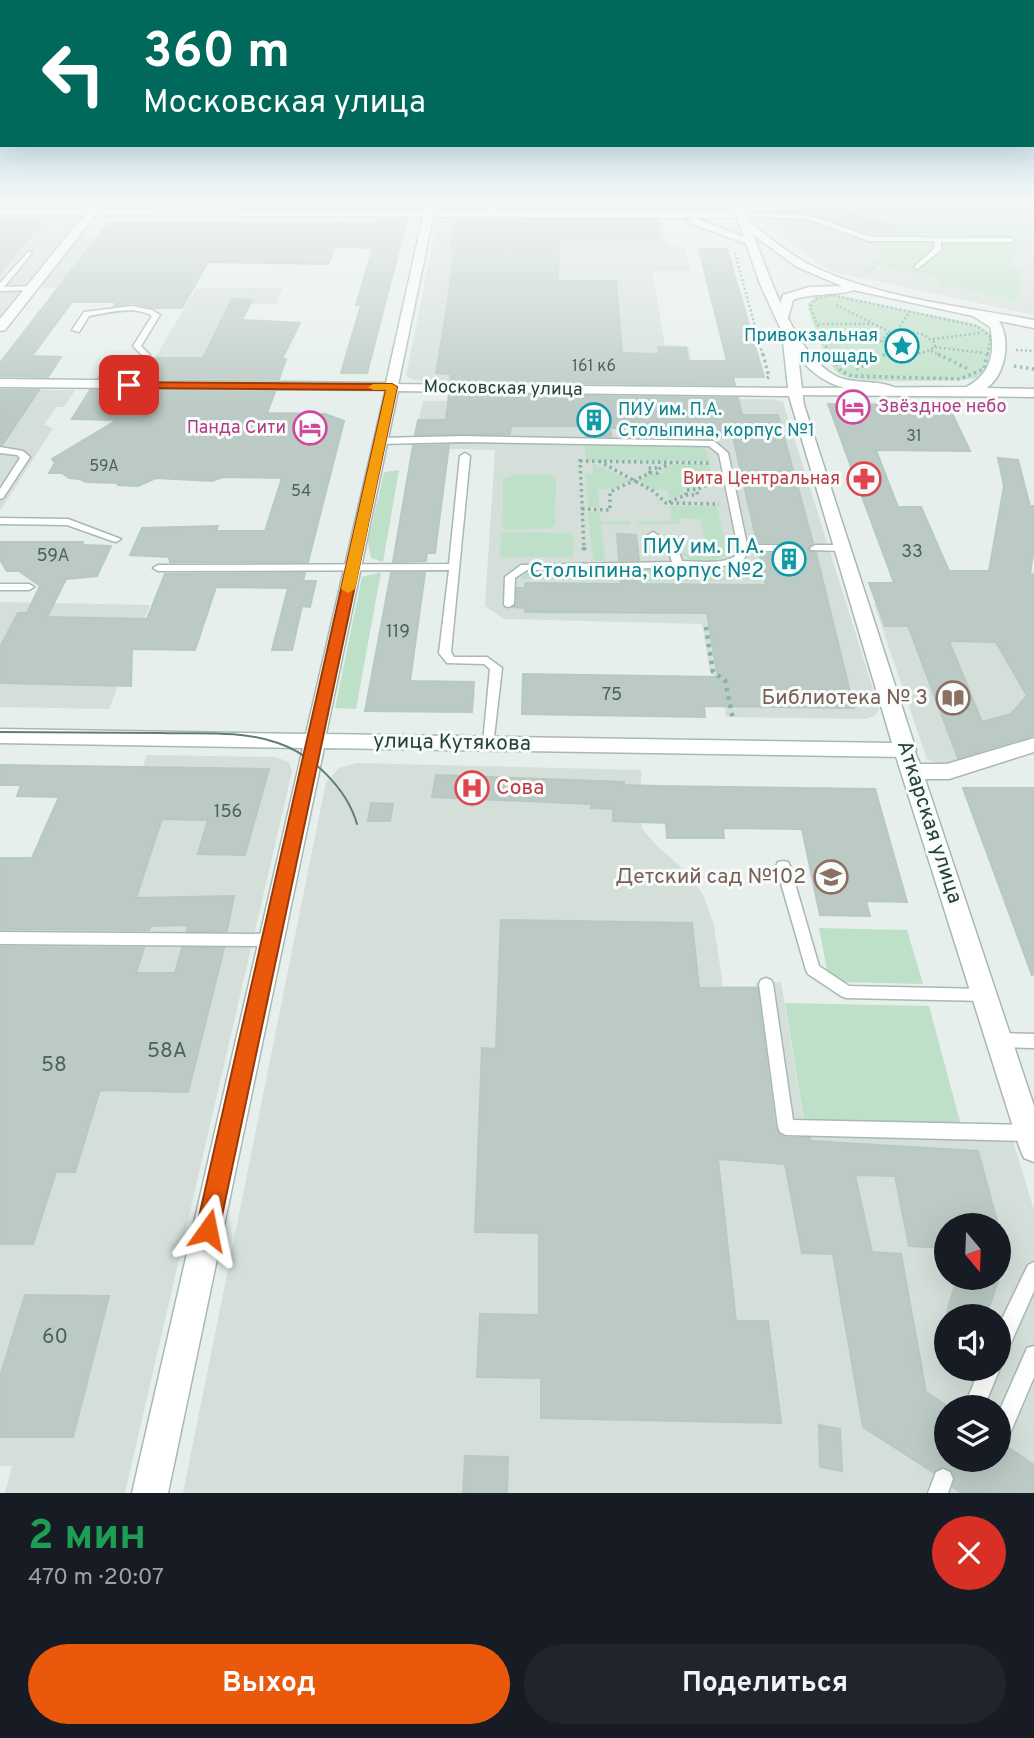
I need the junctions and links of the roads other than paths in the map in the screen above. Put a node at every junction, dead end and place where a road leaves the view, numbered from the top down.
1 (13, 273) edge
2 (43, 273) edge
3 (416, 273) edge
4 (762, 273) edge
5 (819, 273) edge
6 (0, 288) edge
7 (31, 288) junction
8 (878, 292) junction
9 (976, 313) junction
10 (783, 315) junction
11 (1034, 324) edge
12 (0, 327) edge
13 (76, 330) dead end
14 (789, 332) junction
15 (0, 383) edge
16 (129, 385) junction
17 (392, 387) junction
18 (891, 390) junction
19 (970, 391) junction
20 (796, 392) junction
21 (1034, 393) edge
22 (380, 441) junction
23 (0, 450) edge
24 (465, 456) dead end
25 (0, 496) edge
26 (0, 521) edge
27 (653, 535) dead end
28 (116, 539) dead end
29 (743, 548) junction
30 (778, 548) dead end
31 (815, 548) dead end
32 (841, 548) junction
33 (678, 564) junction
34 (454, 567) junction
35 (158, 568) dead end
36 (352, 569) junction
37 (0, 587) edge
38 (29, 587) dead end
39 (509, 604) dead end
40 (0, 736) edge
41 (314, 741) junction
42 (489, 743) junction
43 (1034, 745) edge
44 (908, 761) junction
45 (783, 866) dead end
46 (0, 937) edge
47 (271, 940) junction
48 (766, 984) dead end
49 (985, 995) junction
50 (1000, 1040) junction
51 (1034, 1041) edge
52 (1032, 1141) edge
53 (1034, 1271) edge
54 (1011, 1321) edge
55 (1034, 1355) edge
56 (1011, 1408) edge
57 (150, 1493) edge

1 - 6 lane
2 - 7 street
3 - 17 street
4 - 10 street, Аткарская улица
5 - 8 street
6 - 7 lane
7 - 12 street
8 - 9 street
8 - 10 street
9 - 11 street
9 - 19 street
10 - 14 street, Аткарская улица
13 - 16 lane
14 - 18 street, Аткарская улица
14 - 20 street, Аткарская улица
15 - 16 street, Московская улица
16 - 17 street, Московская улица
17 - 20 street, Московская улица
17 - 22 street
18 - 19 street
18 - 20 street
19 - 21 street
20 - 32 street, Аткарская улица
22 - 29 lane
22 - 36 street
23 - 25 lane
24 - 34 lane
26 - 28 lane
27 - 33 lane
29 - 30 lane
29 - 33 lane
31 - 32 lane
32 - 44 street, Аткарская улица
33 - 39 lane
34 - 36 lane
34 - 42 lane
35 - 36 lane
36 - 41 street
37 - 38 lane
40 - 41 street, улица Кутякова
41 - 42 street, улица Кутякова
41 - 47 street
42 - 44 street, улица Кутякова
43 - 44 street, улица Кутякова
44 - 49 street, Аткарская улица
45 - 49 lane
46 - 47 lane
47 - 57 street
48 - 52 lane
49 - 50 street, Аткарская улица
50 - 51 lane
50 - 52 street, Аткарская улица
53 - 54 lane
55 - 56 lane

